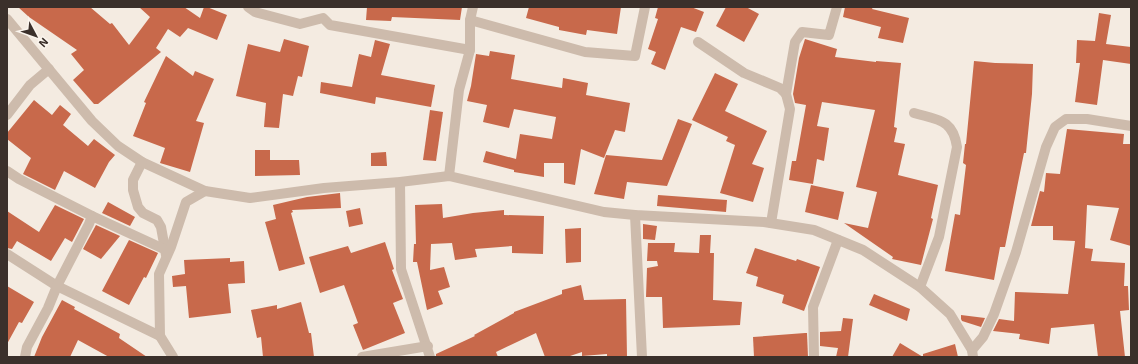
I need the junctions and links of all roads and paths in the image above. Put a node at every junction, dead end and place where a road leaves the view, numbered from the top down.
1 (248, 7) edge
2 (321, 7) edge
3 (473, 7) edge
4 (645, 7) edge
5 (837, 7) edge
6 (323, 18) junction
7 (7, 19) edge
8 (470, 20) junction
9 (698, 42) dead end
10 (470, 50) junction
11 (49, 69) junction
12 (786, 94) junction
13 (914, 113) dead end
14 (7, 115) edge
15 (1131, 126) edge
16 (142, 162) junction
17 (7, 171) edge
18 (450, 176) junction
19 (400, 182) junction
20 (205, 191) junction
21 (636, 215) junction
22 (92, 216) junction
23 (772, 223) junction
24 (838, 240) junction
25 (166, 253) junction
26 (7, 254) edge
27 (57, 286) junction
28 (920, 287) junction
29 (160, 336) junction
30 (428, 346) junction
31 (973, 354) edge
32 (25, 357) edge
33 (173, 357) edge
34 (362, 357) edge
35 (430, 357) edge
36 (642, 357) edge
37 (814, 357) edge

1 - 6 street
2 - 6 street
3 - 8 street
4 - 8 street
5 - 12 street
6 - 10 street
7 - 11 street
8 - 10 street
9 - 12 street
10 - 18 street
11 - 14 street
11 - 16 street
12 - 23 street
13 - 28 street
15 - 31 street
16 - 20 street
16 - 25 street
17 - 22 street
18 - 19 street
18 - 21 street
19 - 20 street
19 - 30 street
20 - 25 street
21 - 23 street
21 - 36 street
22 - 25 street
22 - 27 street
23 - 24 street
24 - 28 street
24 - 37 street
25 - 29 street
26 - 27 street
27 - 29 street
27 - 32 street
28 - 31 street
29 - 33 street
30 - 34 street
30 - 35 street

